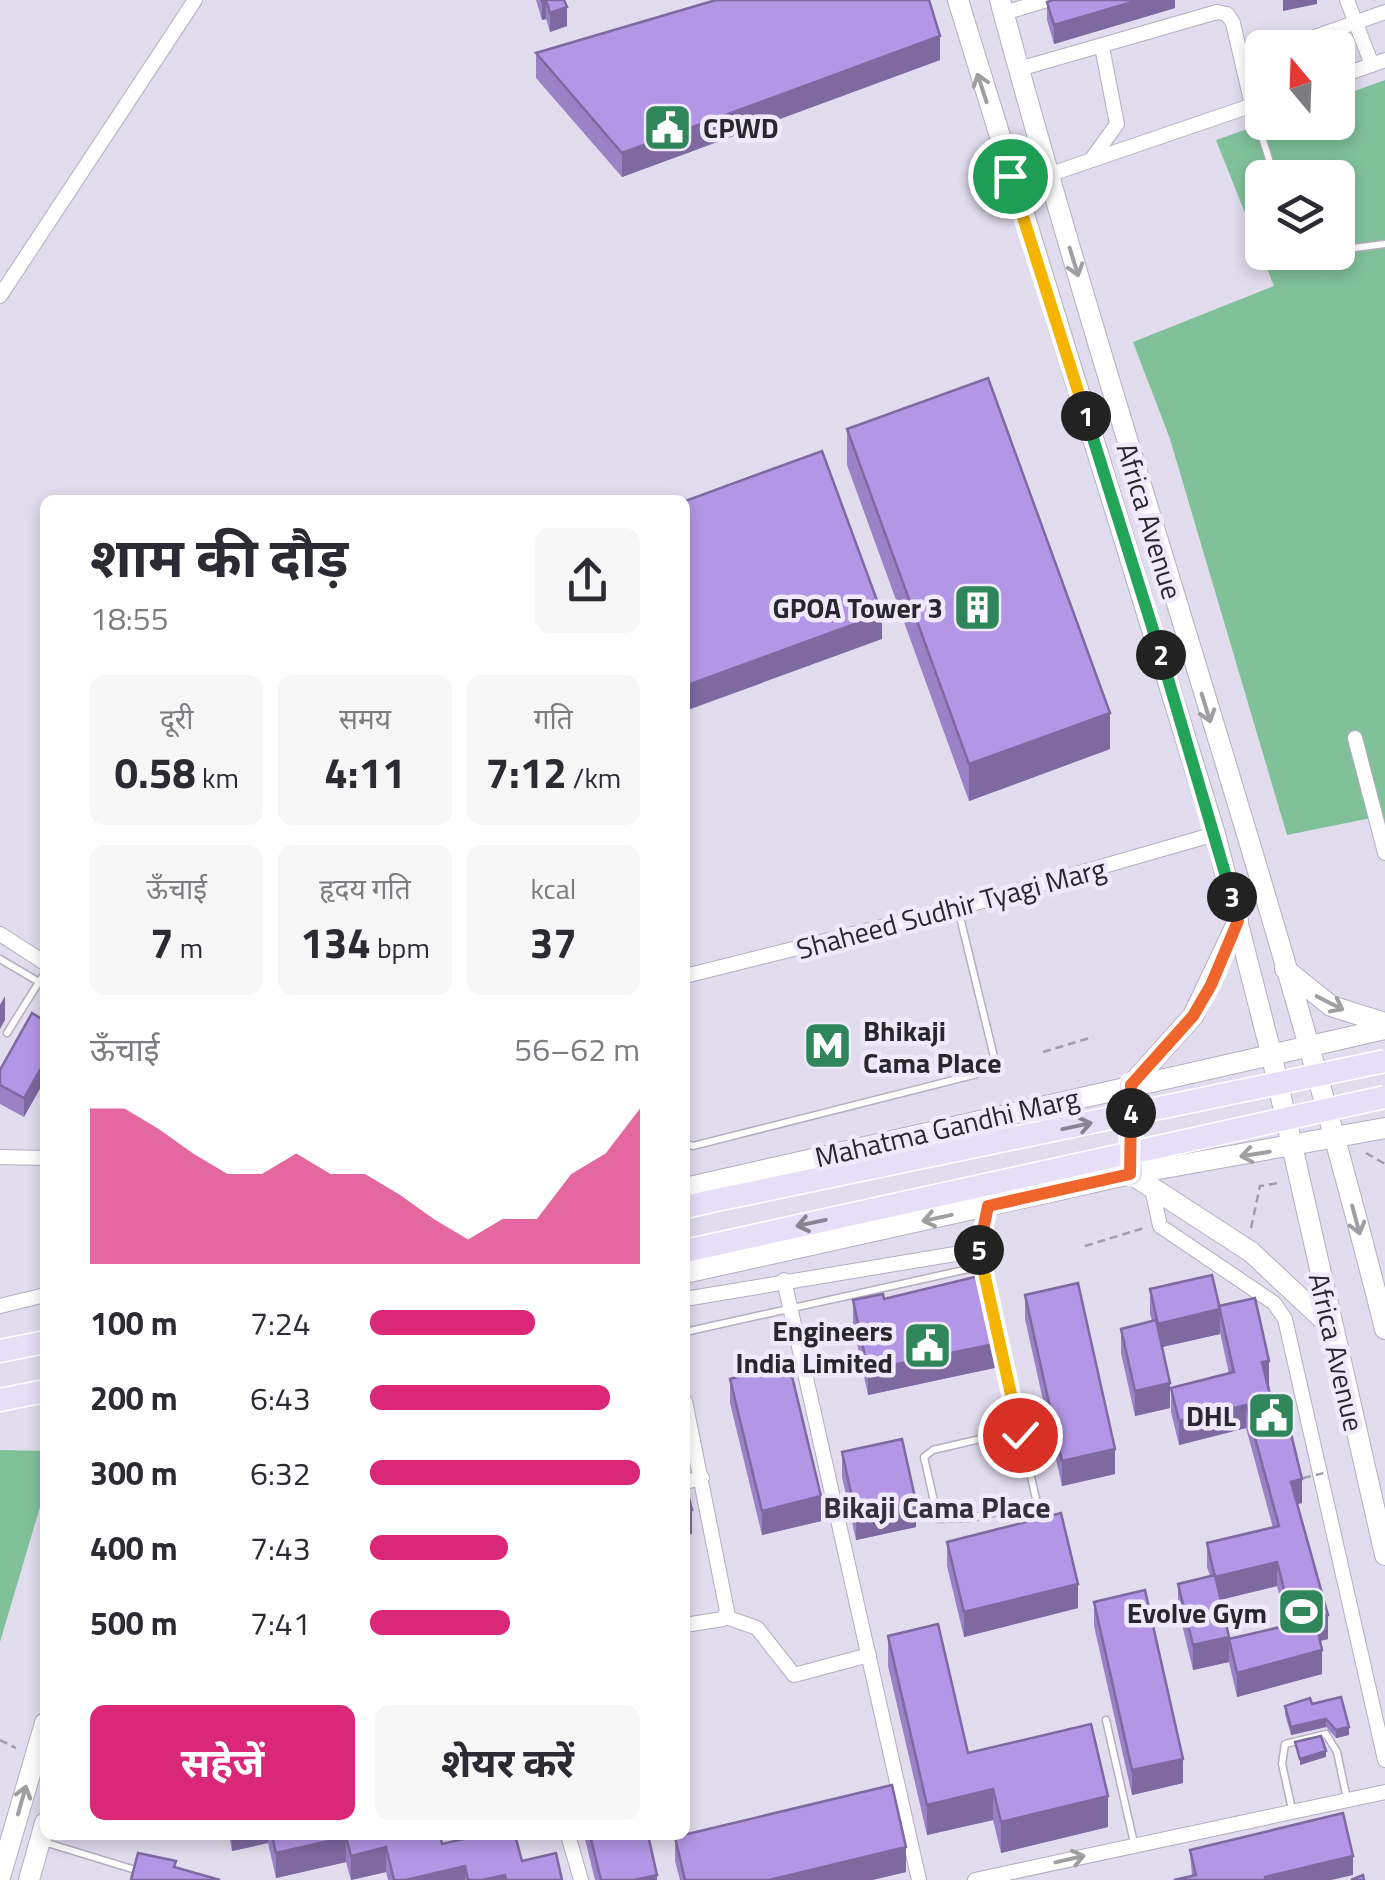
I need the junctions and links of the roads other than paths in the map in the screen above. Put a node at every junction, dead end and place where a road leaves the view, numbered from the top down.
1 (194, 0) edge
2 (958, 0) edge
3 (1047, 0) edge
4 (1346, 0) edge
5 (1002, 6) edge
6 (1385, 12) edge
7 (1355, 21) junction
8 (1331, 30) edge
9 (1102, 46) junction
10 (1378, 62) edge
11 (1245, 63) edge
12 (1019, 69) junction
13 (1245, 107) edge
14 (1091, 160) junction
15 (1048, 175) junction
16 (1385, 244) edge
17 (1355, 248) edge
18 (0, 296) edge
19 (1356, 738) dead end
20 (1215, 834) junction
21 (1385, 853) edge
22 (958, 908) junction
23 (1238, 921) junction
24 (0, 934) edge
25 (0, 958) edge
26 (40, 960) edge
27 (1283, 968) junction
28 (690, 975) edge
29 (40, 979) edge
30 (38, 982) junction
31 (1385, 1026) edge
32 (7, 1032) dead end
33 (1309, 1044) junction
34 (1270, 1053) junction
35 (1385, 1061) edge
36 (1131, 1085) junction
37 (1385, 1097) edge
38 (1385, 1128) edge
39 (1333, 1136) junction
40 (690, 1145) edge
41 (1290, 1148) junction
42 (0, 1156) edge
43 (40, 1158) edge
44 (1130, 1174) junction
45 (690, 1187) edge
46 (1152, 1189) junction
47 (696, 1205) edge
48 (988, 1206) junction
49 (690, 1250) edge
50 (978, 1250) junction
51 (982, 1266) junction
52 (690, 1272) edge
53 (1385, 1273) edge
54 (784, 1280) junction
55 (40, 1297) edge
56 (690, 1298) edge
57 (1378, 1304) junction
58 (0, 1306) edge
59 (790, 1308) junction
60 (1330, 1326) junction
61 (1385, 1329) edge
62 (690, 1331) edge
63 (40, 1343) edge
64 (0, 1351) edge
65 (40, 1396) edge
66 (0, 1400) edge
67 (690, 1424) edge
68 (1019, 1430) junction
69 (702, 1478) junction
70 (690, 1481) edge
71 (1385, 1555) edge
72 (726, 1617) junction
73 (690, 1625) edge
74 (868, 1655) junction
75 (1106, 1720) dead end
76 (40, 1740) edge
77 (1385, 1760) edge
78 (1385, 1792) edge
79 (1347, 1800) junction
80 (1292, 1810) junction
81 (40, 1839) edge
82 (61, 1840) edge
83 (569, 1840) edge
84 (1134, 1844) junction
85 (132, 1869) junction
86 (155, 1875) edge
87 (0, 1877) edge
88 (122, 1879) edge
89 (29, 1880) edge
90 (581, 1880) edge
91 (919, 1880) edge
92 (975, 1880) edge

1 - 18 street
20 -> 2 main road, Africa Avenue
3 - 5 street
4 - 7 street
5 - 12 main road, Africa Avenue
6 - 7 street
7 - 8 street
7 - 10 street
9 - 11 street
9 - 12 street
9 - 14 street
12 - 15 main road, Africa Avenue
13 - 14 street
14 - 15 street
15 -> 27 main road, Africa Avenue
16 - 17 lane
19 - 21 street
20 - 22 street, Shaheed Sudhir Tyagi Marg
20 - 23 main road, Africa Avenue
22 - 28 street, Shaheed Sudhir Tyagi Marg
22 - 40 lane
23 - 34 main road, Africa Avenue
23 - 36 main road
24 - 26 street
25 - 30 lane
27 -> 31 main road
27 - 33 main road, Africa Avenue
29 - 30 lane
30 - 32 lane
31 - 33 main road, Mahatma Gandhi Marg
33 - 34 main road, Mahatma Gandhi Marg
33 - 39 main road, Africa Avenue
34 - 36 main road, Mahatma Gandhi Marg
34 - 41 main road, Africa Avenue
47 -> 35 main road, bridge
36 - 44 main road
36 - 45 main road, Mahatma Gandhi Marg
37 -> 49 main road, bridge
38 - 39 main road
39 - 41 main road
39 -> 57 main road, Africa Avenue
41 -> 44 main road
41 - 60 main road, Africa Avenue
42 - 43 street
44 - 46 main road
44 - 48 main road
46 - 60 main road
46 - 77 street
48 - 50 street
48 -> 52 main road
50 - 51 lane
50 - 54 street
51 - 59 lane
51 - 68 lane
53 - 57 main road
54 - 56 street
54 - 59 street
55 - 58 street
57 - 61 main road, Africa Avenue
59 - 62 lane
59 - 74 street
60 - 71 main road, Africa Avenue
63 - 64 main road
65 - 66 main road
67 - 69 street
68 - 68 lane
69 - 70 street
69 - 72 street
72 - 73 street
72 - 74 street
74 - 91 street
75 - 84 lane
87 -> 76 main road
78 - 79 street
79 - 80 street
79 - 80 lane
80 - 84 street
81 - 89 main road
82 - 85 lane
83 - 90 street
92 -> 84 street
85 - 86 lane
85 - 88 lane

